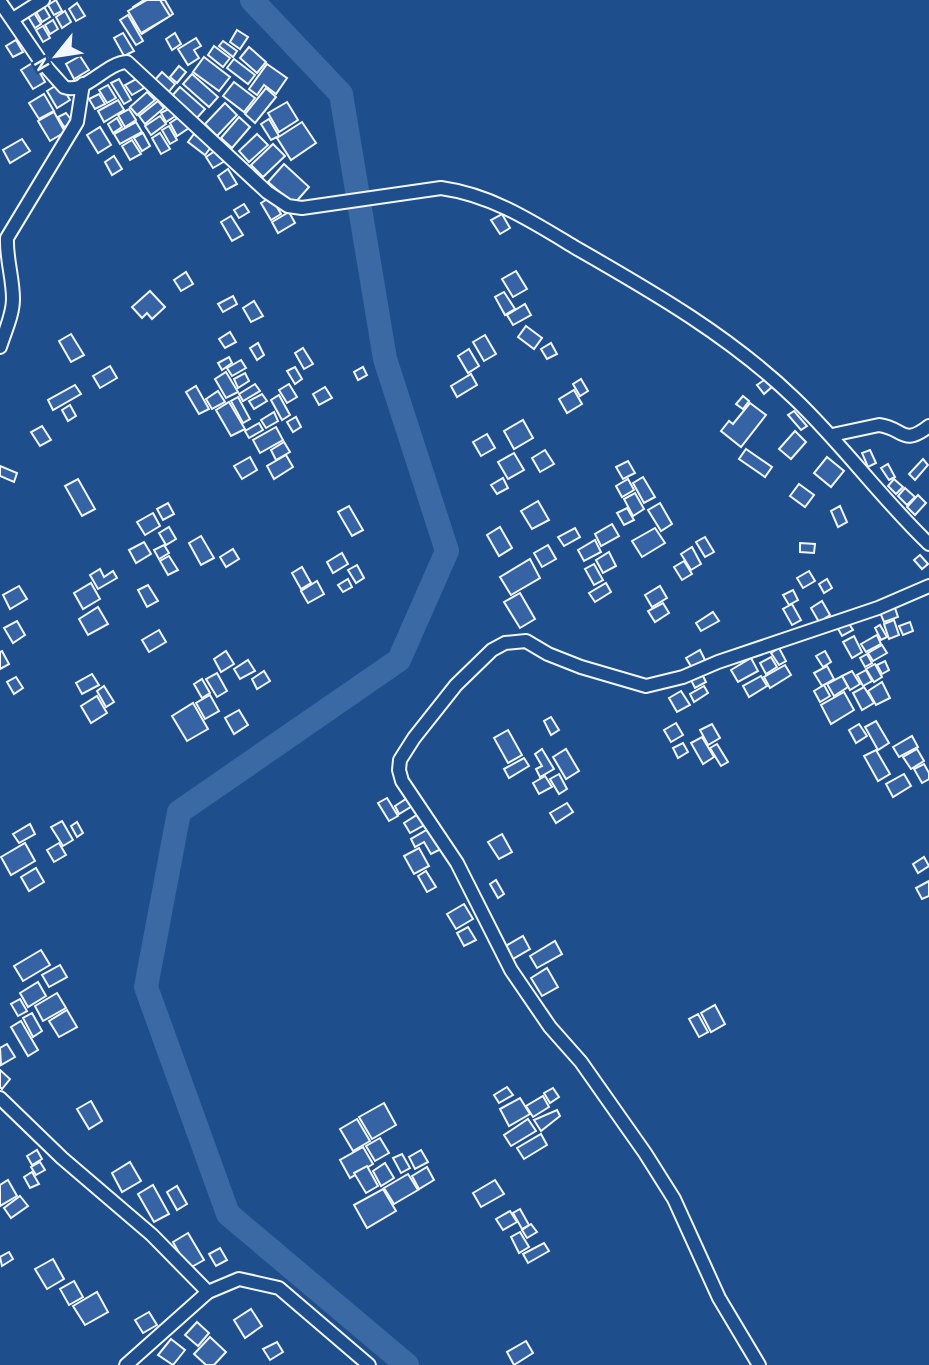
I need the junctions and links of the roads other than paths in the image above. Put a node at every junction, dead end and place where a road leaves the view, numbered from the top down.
1 (43, 0) edge
2 (0, 2) edge
3 (13, 19) junction
4 (83, 84) junction
5 (0, 347) edge
6 (929, 426) edge
7 (831, 435) junction
8 (929, 544) edge
9 (929, 586) edge
10 (0, 1098) edge
11 (208, 1292) junction
12 (126, 1365) edge
13 (369, 1365) edge
14 (759, 1365) edge

1 - 3 street
2 - 3 street
3 - 4 street
4 - 5 street
4 - 7 street
6 - 7 street
7 - 8 street
9 - 14 street
10 - 11 street
11 - 12 street
11 - 13 street

